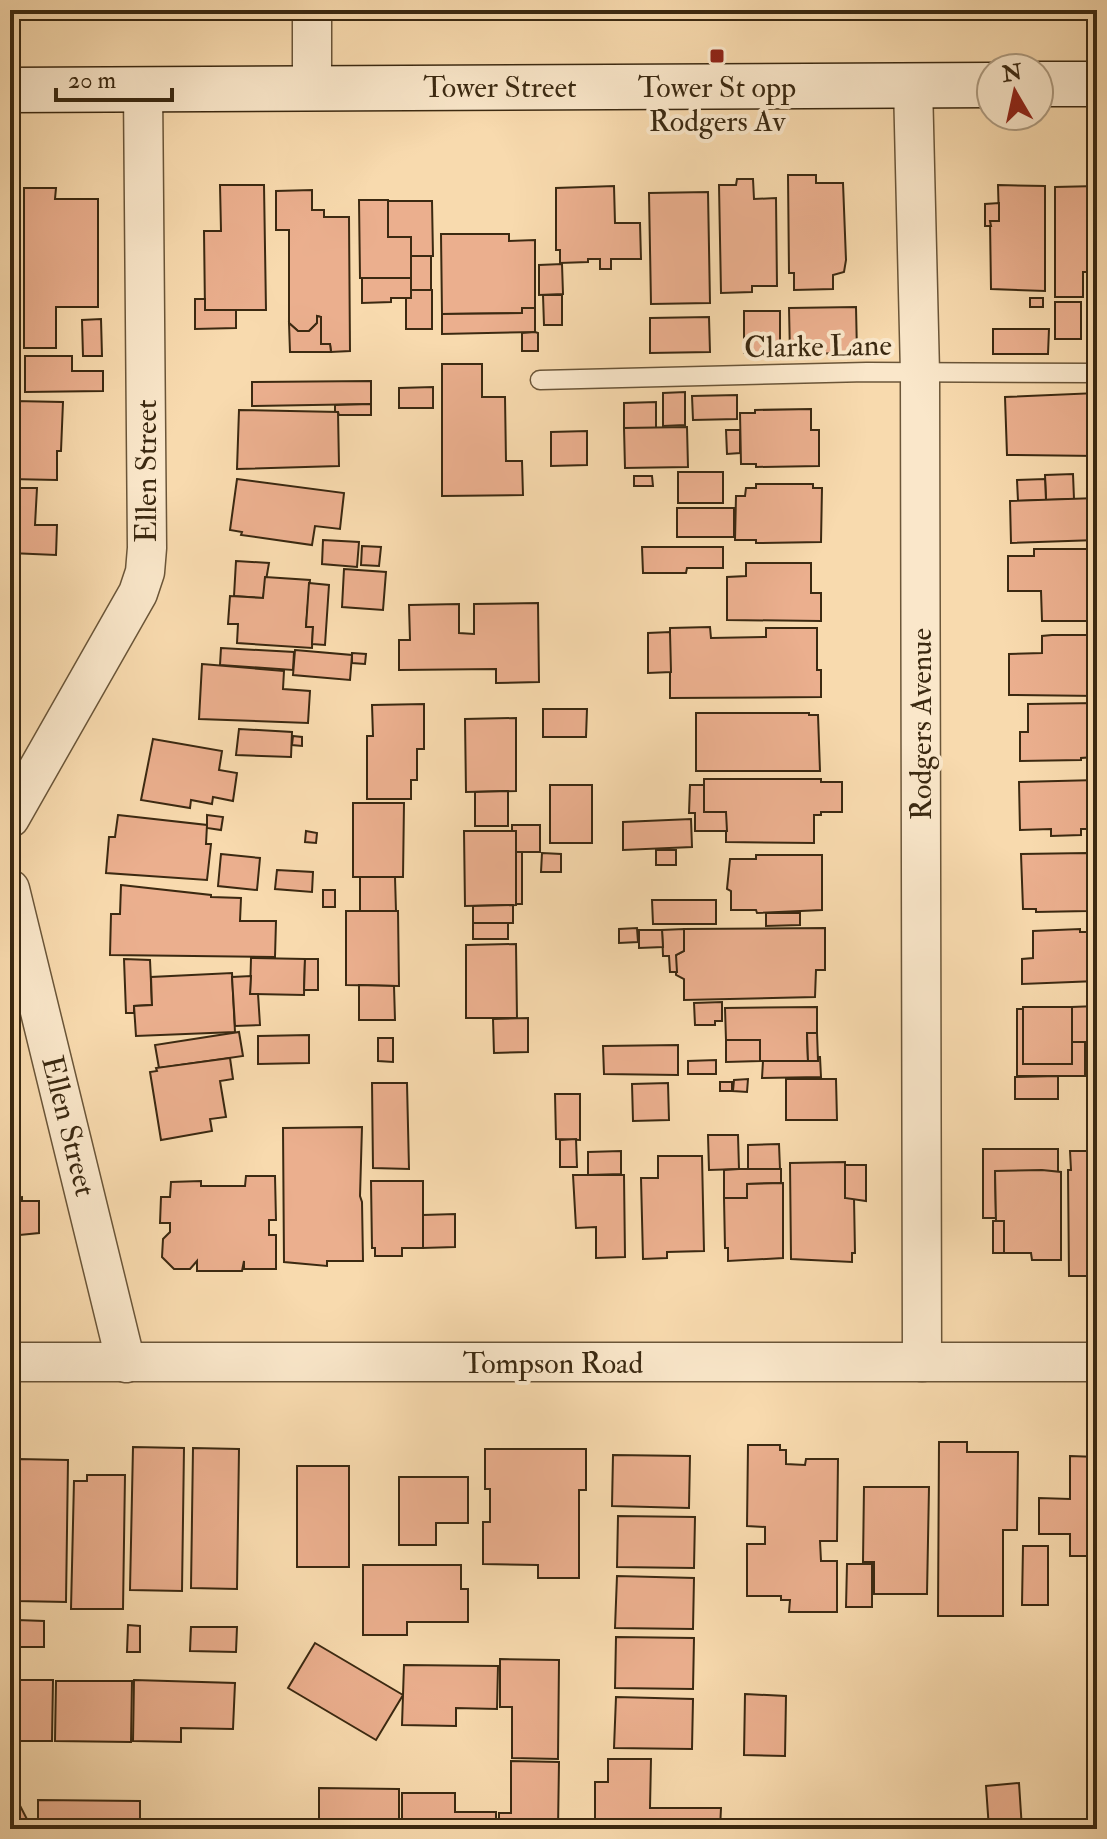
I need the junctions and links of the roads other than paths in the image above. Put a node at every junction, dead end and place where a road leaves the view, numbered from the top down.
1 (312, 10) edge
2 (1055, 84) edge
3 (1097, 84) edge
4 (913, 85) junction
5 (975, 85) edge
6 (143, 89) junction
7 (312, 89) junction
8 (10, 90) edge
9 (920, 373) junction
10 (1097, 373) edge
11 (540, 380) dead end
12 (10, 818) edge
13 (10, 889) edge
14 (10, 1362) edge
15 (922, 1362) junction
16 (1097, 1362) edge
17 (126, 1363) junction

1 - 7 street
2 - 3 main road
4 - 5 main road, Tower Street
4 - 7 main road, Tower Street
4 - 9 street, Rodgers Avenue
6 - 7 main road, Tower Street
6 - 8 main road, Tower Street
6 - 12 street, Ellen Street
9 - 10 lane, Clarke Lane
9 - 11 lane, Clarke Lane
9 - 15 street, Rodgers Avenue
13 - 17 street, Ellen Street
14 - 17 street, Tompson Road
15 - 16 street, Tompson Road
15 - 17 street, Tompson Road

